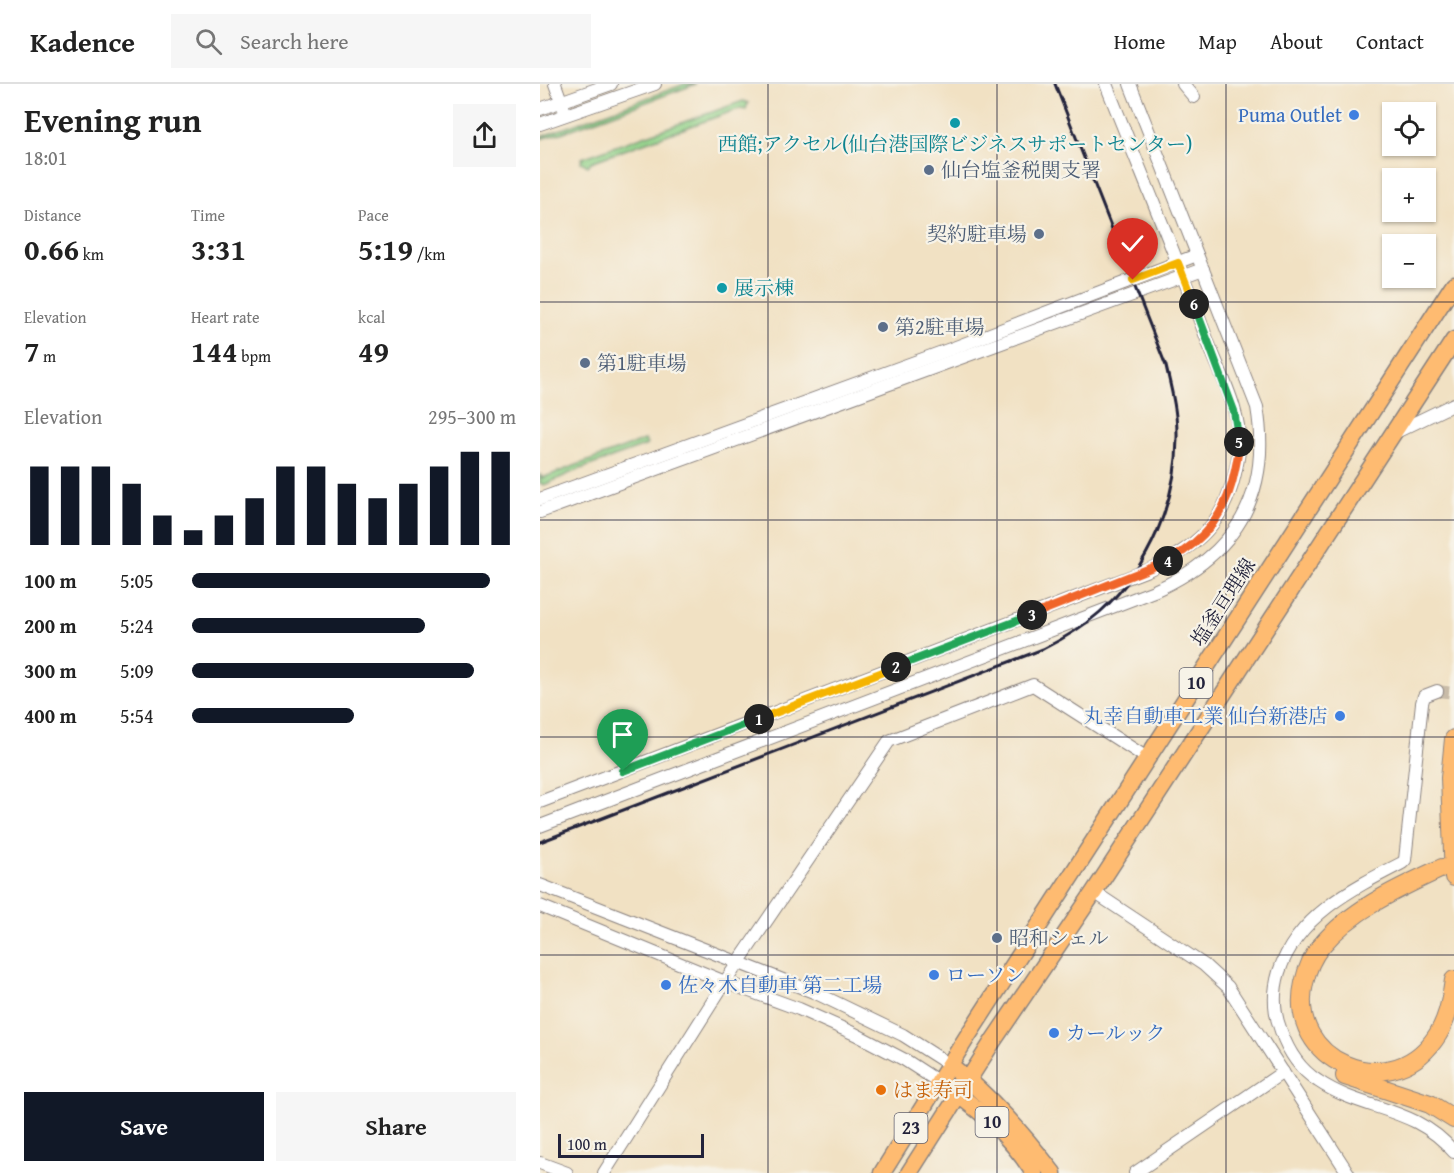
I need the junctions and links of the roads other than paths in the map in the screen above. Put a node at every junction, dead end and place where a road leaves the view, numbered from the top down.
1 (555, 84) edge
2 (611, 84) edge
3 (655, 84) edge
4 (1106, 84) edge
5 (1130, 84) edge
6 (1183, 84) edge
7 (1194, 97) dead end
8 (561, 101) junction
9 (540, 109) edge
10 (566, 116) junction
11 (540, 124) edge
12 (1197, 255) junction
13 (1178, 263) junction
14 (1203, 268) junction
15 (1183, 276) junction
16 (1454, 284) edge
17 (1454, 340) edge
18 (1454, 404) edge
19 (1396, 432) junction
20 (540, 500) edge
21 (540, 513) edge
22 (1437, 691) dead end
23 (1454, 739) edge
24 (1147, 758) junction
25 (540, 802) edge
26 (540, 825) edge
27 (1446, 868) edge
28 (540, 885) edge
29 (1094, 892) junction
30 (540, 906) edge
31 (739, 962) junction
32 (1454, 980) edge
33 (725, 982) junction
34 (950, 1065) junction
35 (1283, 1072) junction
36 (969, 1080) junction
37 (939, 1082) junction
38 (959, 1095) junction
39 (1454, 1119) edge
40 (1454, 1152) edge
41 (540, 1163) edge
42 (567, 1173) edge
43 (604, 1173) edge
44 (882, 1173) edge
45 (909, 1173) edge
46 (1034, 1173) edge
47 (1053, 1173) edge
48 (1134, 1173) edge
49 (1348, 1173) edge

1 - 8 street
2 - 8 street
3 - 10 street
4 - 13 street
5 - 12 street
6 - 7 street
8 - 9 street
8 - 10 street
10 - 11 street
12 - 13 street
12 - 14 street
13 - 15 street
13 - 20 street
14 - 15 street
14 - 26 street
15 - 21 street
15 - 25 street
16 - 24 main road, 塩釜亘理線 / 10
17 - 19 main road, 10
18 - 19 street
19 - 29 main road, 10
22 - 40 street
23 - 27 highway
24 - 31 street
24 - 34 main road, 塩釜亘理線 / 10
27 - 32 highway
27 - 39 highway
28 - 31 street
29 - 35 street
29 - 36 main road, 10
30 - 33 street
31 - 33 street
31 - 34 street
33 - 37 street
33 - 43 street
34 - 36 main road, 10
34 - 37 main road, 塩釜亘理線 / 10
35 - 48 street
35 - 49 street
36 - 38 main road, 10
36 - 47 main road, 10
37 - 38 main road, 10
37 - 44 main road, 23
38 - 45 main road, 23
38 - 46 main road, 10
41 - 42 street

